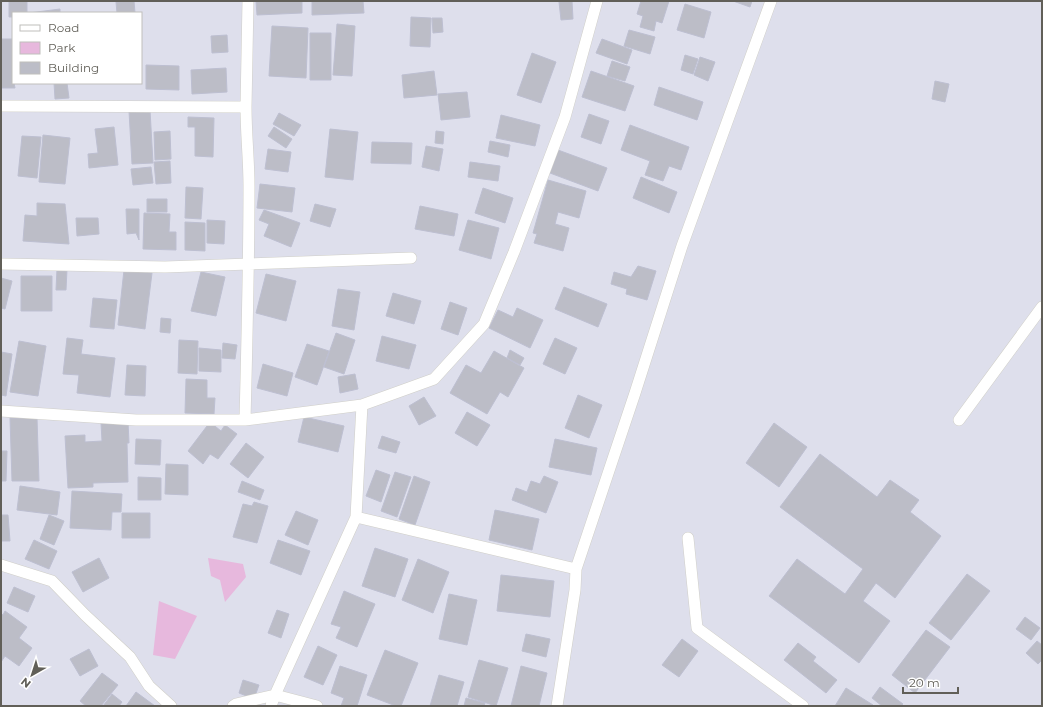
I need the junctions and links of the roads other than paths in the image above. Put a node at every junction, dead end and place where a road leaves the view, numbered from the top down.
1 (248, 1) edge
2 (597, 1) edge
3 (771, 1) edge
4 (1, 106) edge
5 (246, 107) junction
6 (411, 258) dead end
7 (1, 264) edge
8 (249, 265) junction
9 (1042, 307) edge
10 (362, 405) junction
11 (1, 411) edge
12 (244, 420) junction
13 (959, 420) dead end
14 (356, 517) junction
15 (688, 538) dead end
16 (1, 565) edge
17 (576, 569) junction
18 (275, 695) junction
19 (171, 706) edge
20 (233, 706) edge
21 (271, 706) edge
22 (317, 706) edge
23 (557, 706) edge
24 (803, 706) edge

1 - 5 street
2 - 10 street
3 - 17 street
4 - 5 street
5 - 8 street
6 - 8 street
7 - 8 street
8 - 12 street
9 - 13 street
10 - 12 street
10 - 14 street
11 - 12 street
14 - 17 street
14 - 18 street
15 - 24 street
16 - 19 street
17 - 23 street
18 - 20 street
18 - 21 street
18 - 22 street

